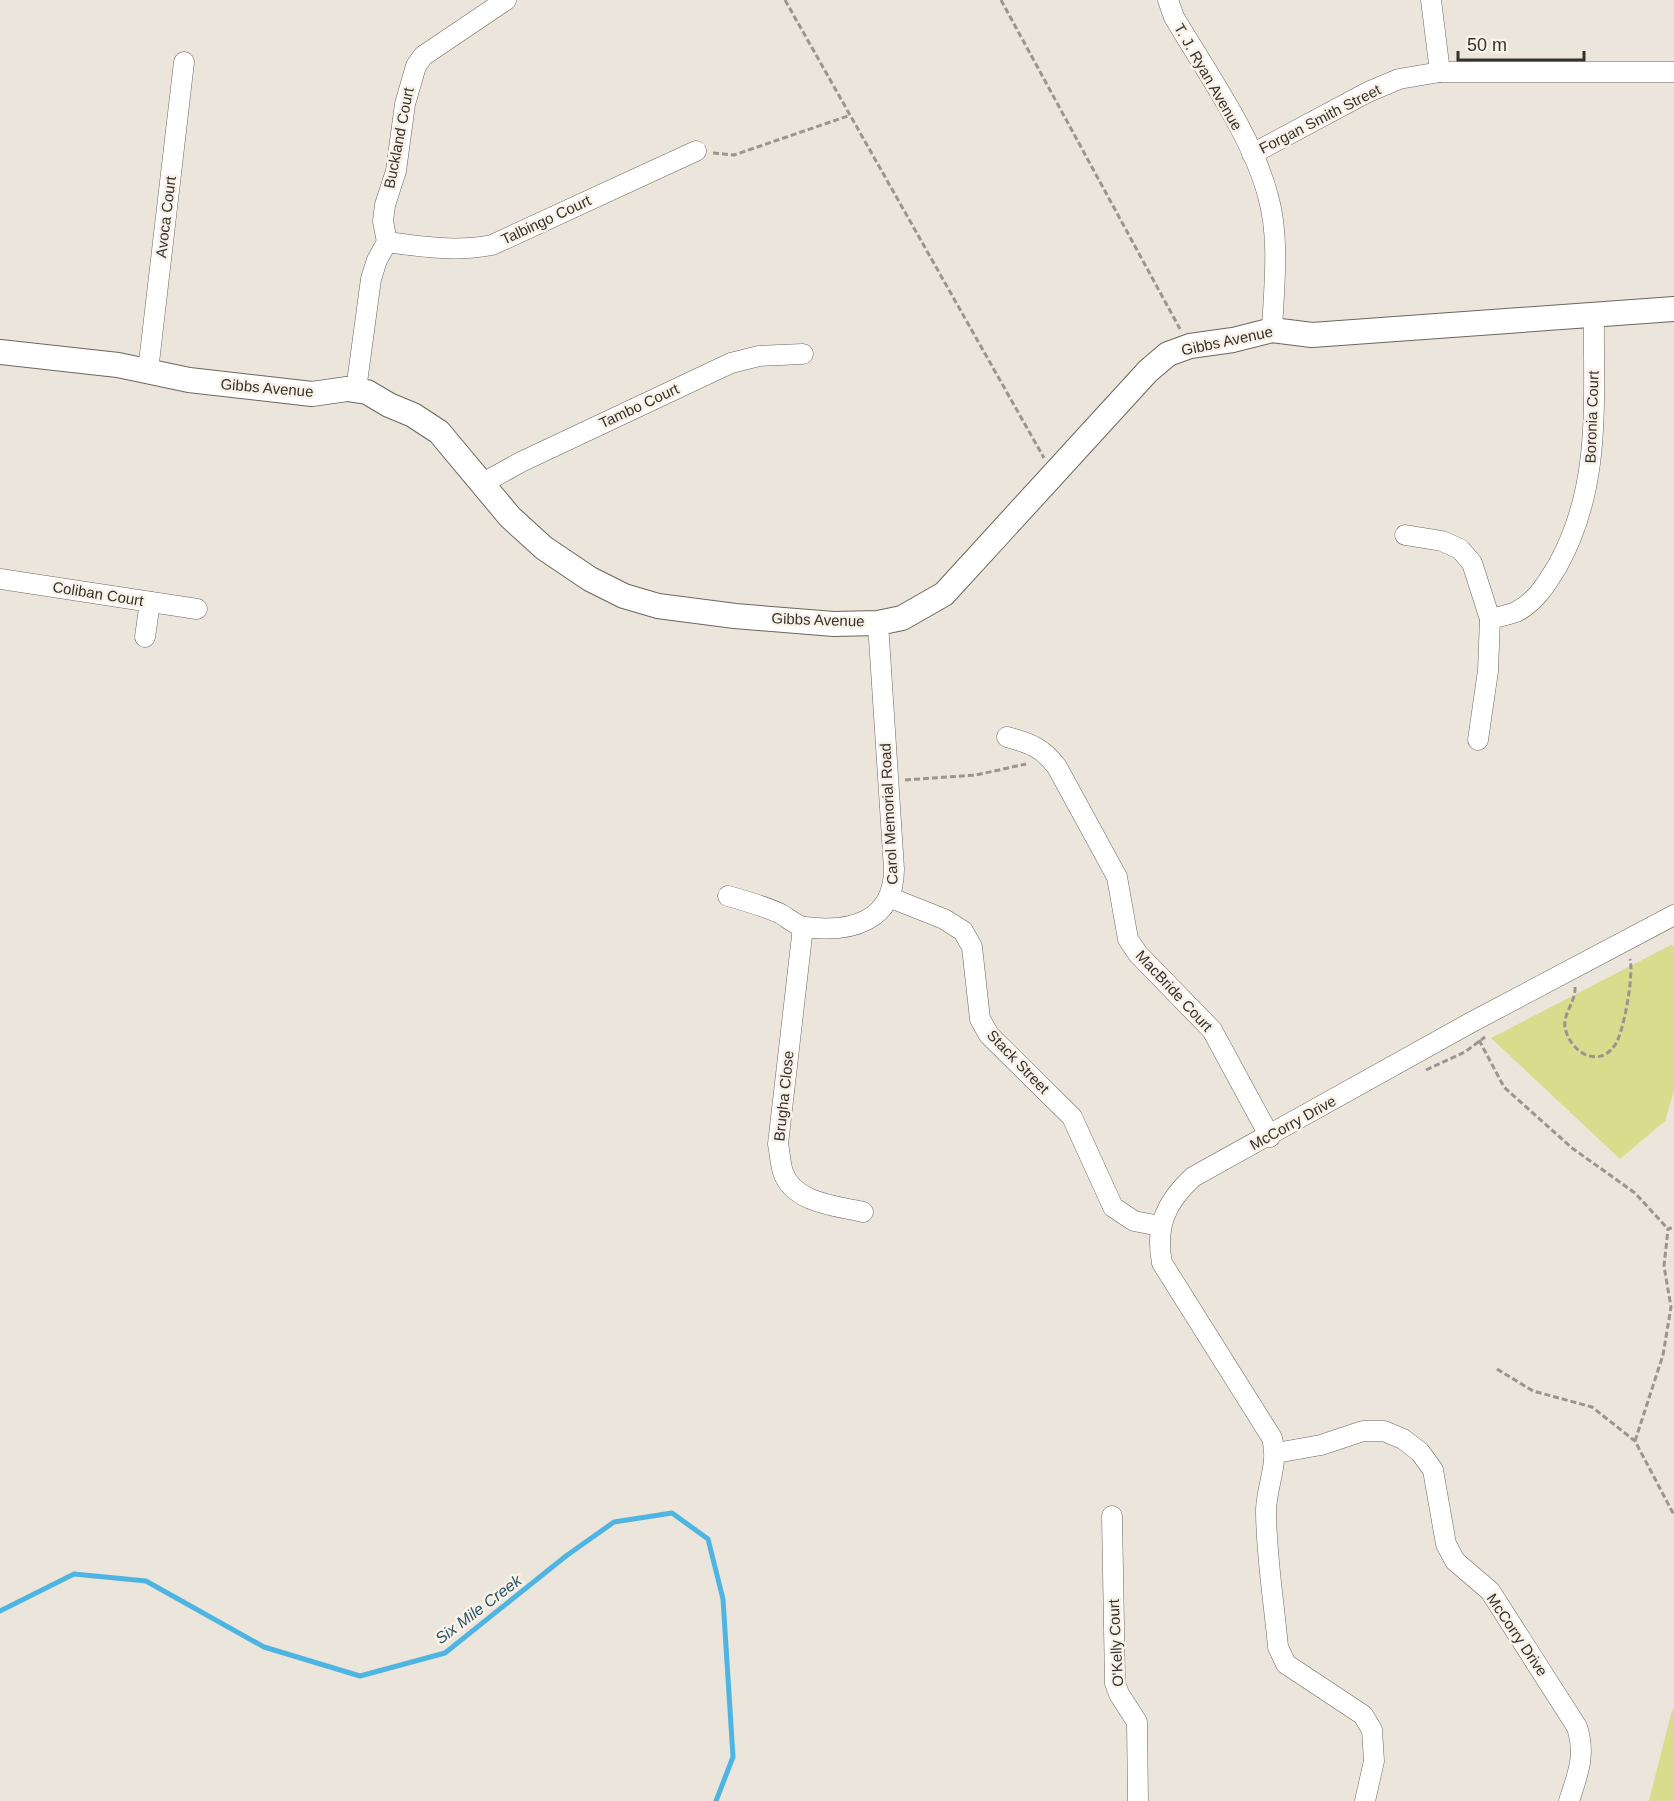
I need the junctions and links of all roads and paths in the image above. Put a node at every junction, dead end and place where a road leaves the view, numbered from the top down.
1 (506, 0) edge
2 (785, 0) edge
3 (1001, 0) edge
4 (1168, 0) edge
5 (1431, 0) edge
6 (184, 62) dead end
7 (1440, 72) junction
8 (1674, 72) edge
9 (848, 116) junction
10 (696, 151) joint
11 (1252, 154) junction
12 (387, 242) junction
13 (1674, 309) edge
14 (1594, 315) junction
15 (1272, 330) junction
16 (1190, 346) junction
17 (0, 352) edge
18 (803, 354) dead end
19 (148, 371) junction
20 (356, 390) junction
21 (1054, 475) junction
22 (483, 483) junction
23 (1405, 535) dead end
24 (0, 579) edge
25 (150, 602) junction
26 (197, 609) dead end
27 (1490, 619) junction
28 (878, 623) junction
29 (145, 637) dead end
30 (1007, 737) dead end
31 (1478, 740) dead end
32 (1043, 750) junction
33 (888, 781) junction
34 (728, 896) dead end
35 (891, 898) junction
36 (1674, 915) edge
37 (803, 927) junction
38 (1628, 955) dead end
39 (1583, 980) dead end
40 (1574, 985) junction
41 (1564, 991) dead end
42 (1470, 1023) junction
43 (1493, 1030) dead end
44 (1479, 1041) junction
45 (1422, 1071) dead end
46 (1270, 1137) junction
47 (863, 1212) dead end
48 (1160, 1226) junction
49 (1674, 1227) edge
50 (1668, 1229) junction
51 (1497, 1369) dead end
52 (1635, 1441) junction
53 (1276, 1453) junction
54 (1674, 1515) edge
55 (1112, 1516) dead end
56 (1138, 1801) edge
57 (1365, 1801) edge
58 (1569, 1801) edge

1 - 12 street, Buckland Court
2 - 9 path
3 - 16 path
4 - 11 street, T. J. Ryan Avenue
5 - 7 street
6 - 19 street, Avoca Court
7 - 8 street, Forgan Smith Street
7 - 11 street, Forgan Smith Street
9 - 10 path
9 - 21 path
10 - 12 street, Talbingo Court
11 - 15 street, T. J. Ryan Avenue
12 - 20 street
13 - 14 street, Gibbs Avenue
14 - 15 street, Gibbs Avenue
14 - 27 street, Boronia Court
15 - 16 street, Gibbs Avenue
16 - 21 street, Gibbs Avenue
17 - 19 street, Gibbs Avenue
18 - 22 street, Tambo Court
19 - 20 street, Gibbs Avenue
20 - 22 street, Gibbs Avenue
21 - 28 street, Gibbs Avenue
22 - 28 street, Gibbs Avenue
23 - 27 street
24 - 25 street, Coliban Court
25 - 26 street, Coliban Court
25 - 29 street
27 - 31 street
28 - 33 street, Carol Memorial Road
30 - 32 street
32 - 33 path
32 - 46 street, MacBride Court
33 - 35 street, Carol Memorial Road
34 - 37 street
35 - 37 street, Carol Memorial Road
35 - 48 street, Stack Street
36 - 42 street, McCorry Drive
37 - 47 street, Brugha Close
38 - 40 path
39 - 40 path
40 - 41 path
42 - 44 path
42 - 46 street, McCorry Drive
43 - 44 path
44 - 45 path
44 - 50 path
46 - 48 street, McCorry Drive
48 - 53 street, McCorry Drive
49 - 50 path
50 - 52 path
51 - 52 path
52 - 54 path
53 - 57 street
53 - 58 street, McCorry Drive
55 - 56 street, O'Kelly Court

